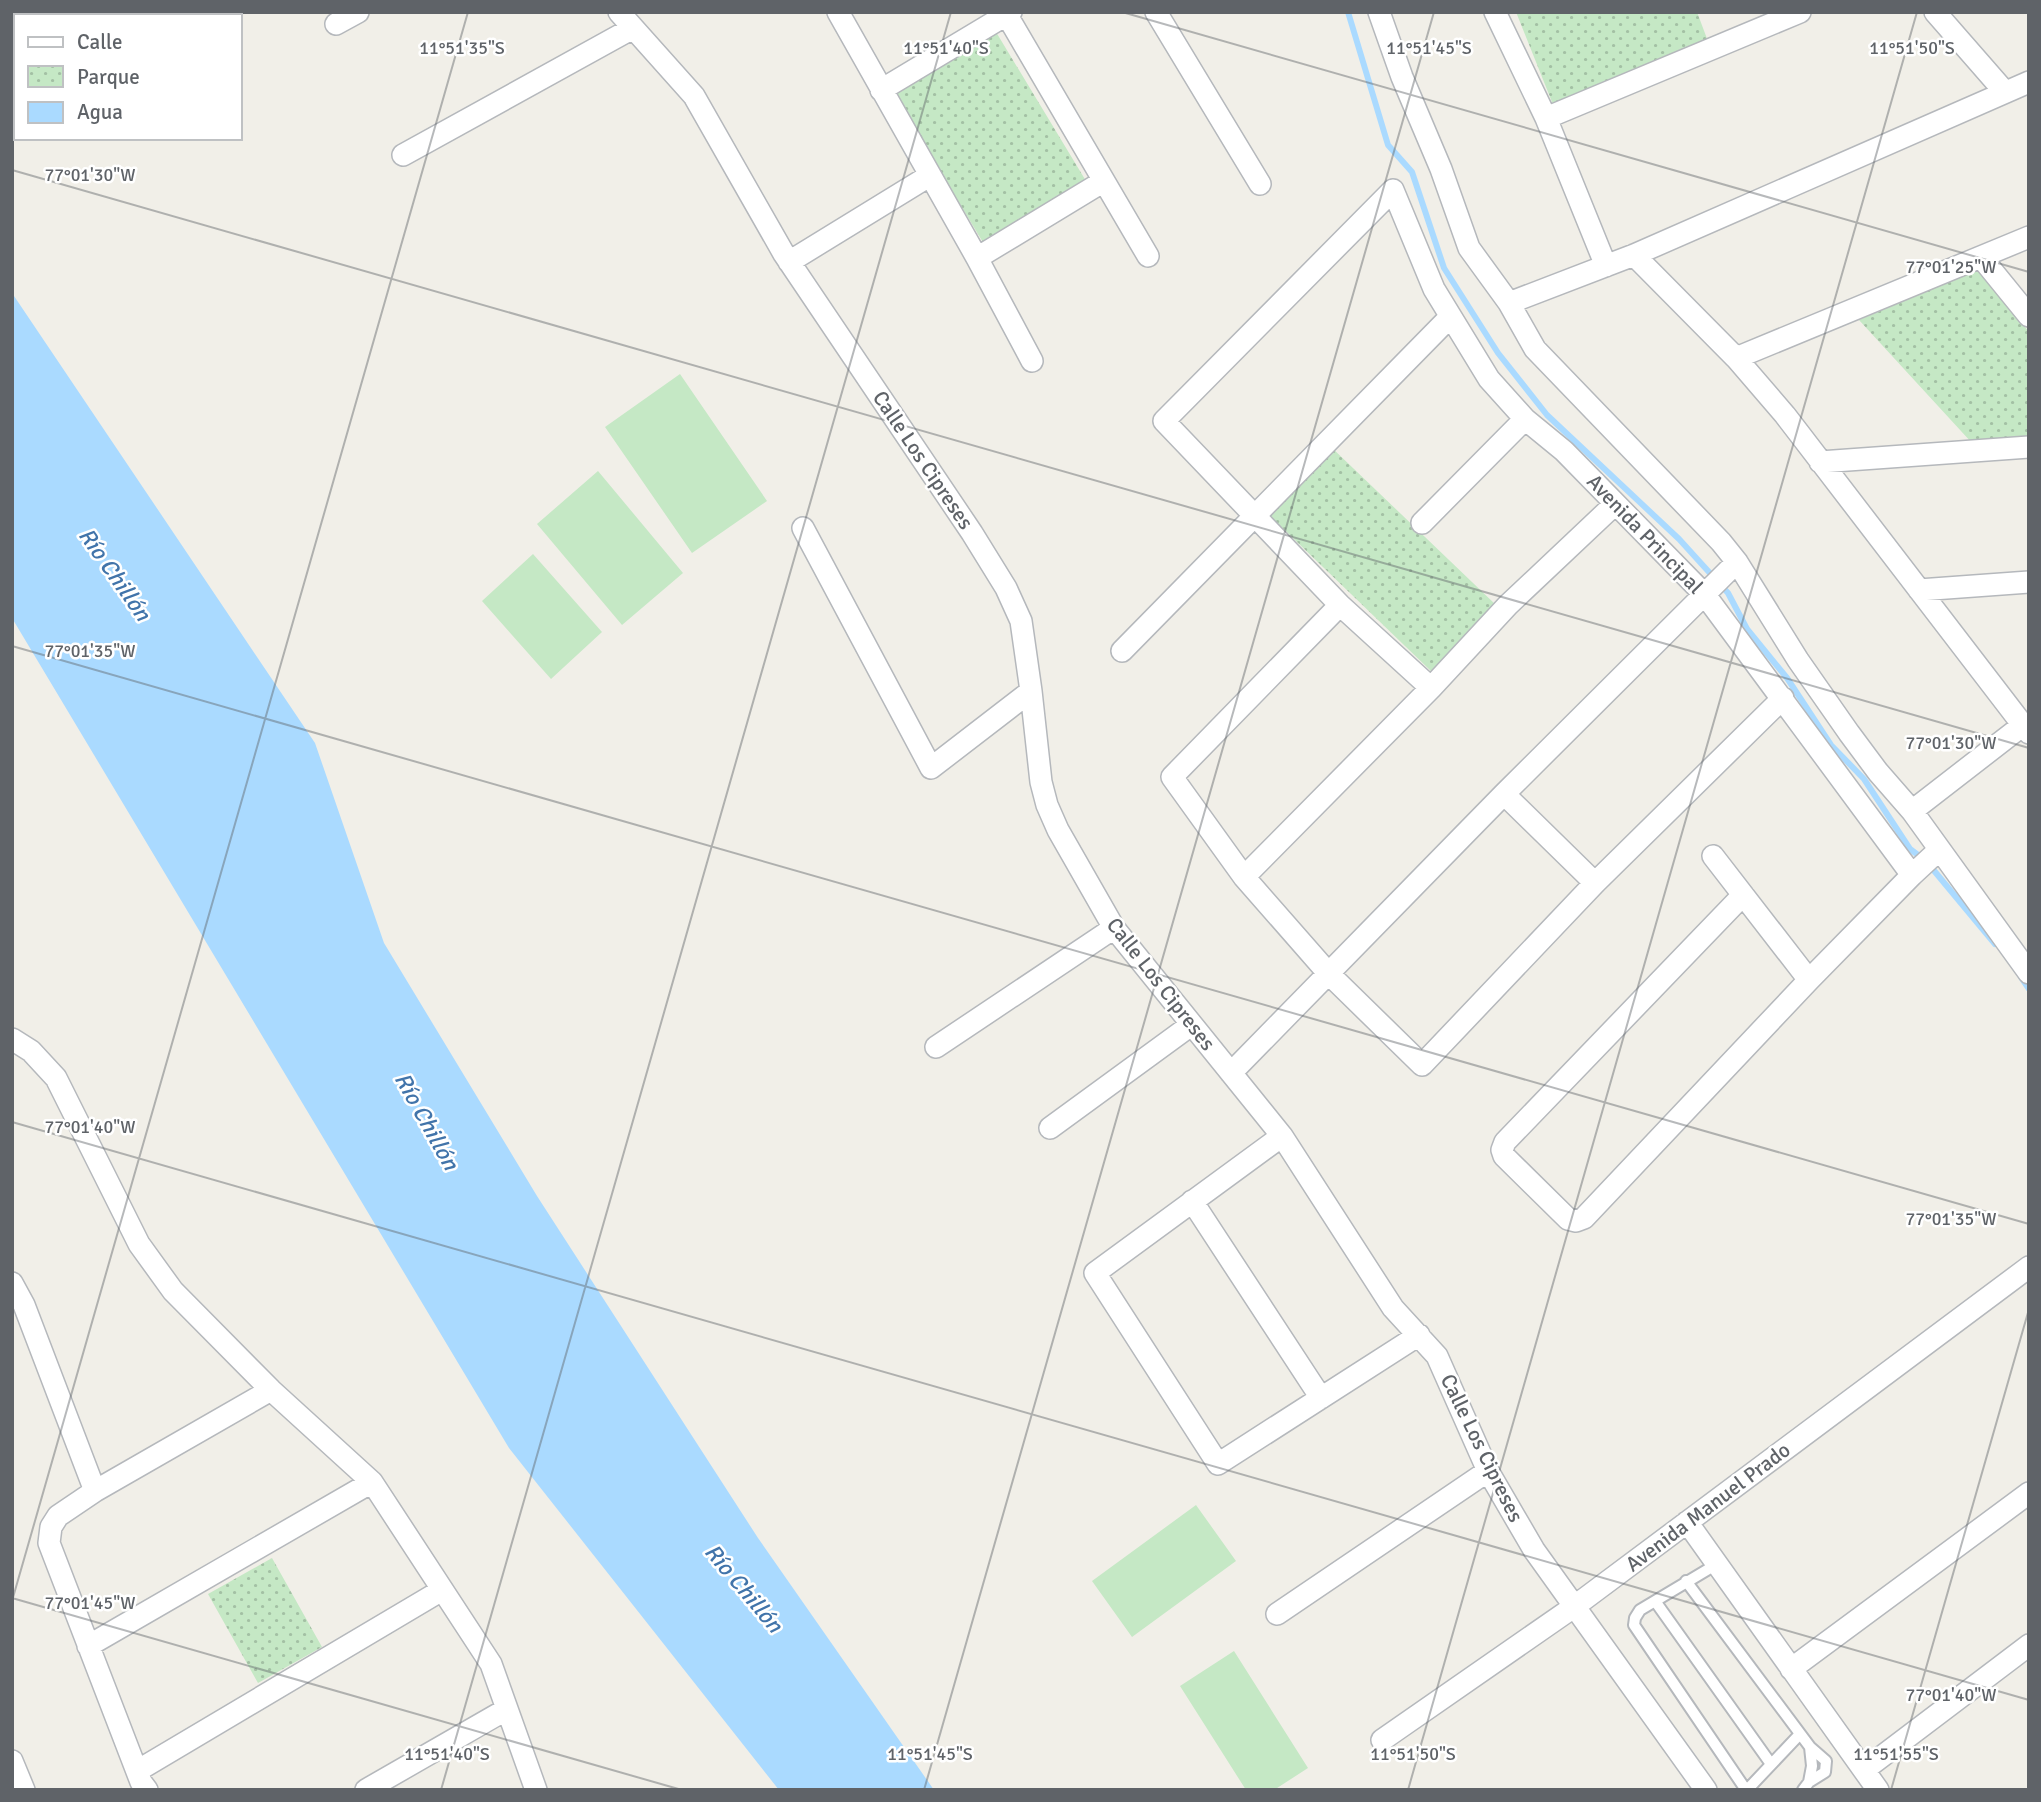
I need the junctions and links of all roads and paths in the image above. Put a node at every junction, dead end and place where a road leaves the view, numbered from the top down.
1 (358, 12) edge
2 (838, 12) edge
3 (1156, 12) edge
4 (1380, 12) edge
5 (1495, 12) edge
6 (1800, 12) edge
7 (1935, 12) edge
8 (1008, 13) edge
9 (626, 20) edge
10 (336, 24) dead end
11 (2029, 82) edge
12 (881, 90) junction
13 (2004, 92) junction
14 (1546, 118) junction
15 (403, 155) dead end
16 (929, 176) junction
17 (1104, 181) junction
18 (1260, 184) dead end
19 (2029, 237) edge
20 (1148, 256) dead end
21 (1634, 256) junction
22 (1981, 257) junction
23 (977, 258) junction
24 (789, 262) junction
25 (1606, 266) junction
26 (1509, 303) junction
27 (2029, 316) edge
28 (1450, 317) junction
29 (1737, 358) junction
30 (1032, 360) dead end
31 (1525, 419) junction
32 (2029, 447) edge
33 (1820, 462) junction
34 (1615, 504) junction
35 (1254, 516) junction
36 (1422, 523) dead end
37 (803, 528) dead end
38 (1720, 580) junction
39 (2029, 582) edge
40 (1919, 590) junction
41 (1340, 605) junction
42 (1122, 651) dead end
43 (1431, 688) junction
44 (1031, 691) junction
45 (1783, 698) junction
46 (2023, 720) edge
47 (1504, 794) junction
48 (1912, 811) junction
49 (1939, 850) junction
50 (1713, 856) dead end
51 (1912, 875) junction
52 (1244, 877) junction
53 (1595, 883) junction
54 (1743, 895) junction
55 (1114, 928) junction
56 (2029, 973) edge
57 (1329, 974) junction
58 (1810, 980) junction
59 (1191, 1025) junction
60 (12, 1039) edge
61 (936, 1047) dead end
62 (1231, 1073) junction
63 (1050, 1128) dead end
64 (1282, 1136) junction
65 (1192, 1201) junction
66 (2024, 1278) edge
67 (12, 1283) edge
68 (1419, 1335) junction
69 (271, 1390) junction
70 (1321, 1398) junction
71 (1489, 1471) junction
72 (372, 1482) junction
73 (95, 1491) junction
74 (2029, 1493) edge
75 (1687, 1522) junction
76 (1717, 1564) junction
77 (1686, 1581) junction
78 (442, 1590) junction
79 (1655, 1601) junction
80 (1575, 1606) junction
81 (1277, 1614) dead end
82 (2029, 1645) edge
83 (88, 1646) junction
84 (1791, 1669) junction
85 (507, 1709) junction
86 (1800, 1734) junction
87 (1382, 1740) dead end
88 (12, 1761) edge
89 (1771, 1764) junction
90 (1864, 1770) junction
91 (142, 1780) edge
92 (1806, 1786) edge
93 (24, 1790) edge
94 (366, 1790) edge
95 (536, 1790) edge
96 (1706, 1790) edge
97 (1746, 1790) edge
98 (1878, 1790) edge

1 - 10 street
2 - 12 street
3 - 18 street
4 - 26 street, Avenida Principal
5 - 14 street
6 - 14 street
7 - 13 street
8 - 12 street
8 - 17 street
9 - 15 street
9 - 24 street, Calle Los Cipreses
11 - 13 street
12 - 16 street
13 - 21 street
14 - 25 street
16 - 23 street
16 - 24 street
17 - 20 street
17 - 23 street
19 - 22 street
21 - 25 street
21 - 29 street
22 - 27 street
22 - 29 street
23 - 30 street
24 - 44 street, Calle Los Cipreses
25 - 26 street
26 - 38 street, Avenida Principal
28 - 31 street, Avenida Principal
28 - 35 street
28 - 35 street, Avenida Principal
29 - 33 street
31 - 34 street, Avenida Principal
31 - 36 street
32 - 33 street
33 - 40 street
34 - 38 street, Avenida Principal
34 - 43 street
35 - 41 street
35 - 42 street
37 - 44 street
38 - 45 street, Avenida Principal
38 - 47 street
38 - 48 street, Avenida Principal
39 - 40 street
40 - 46 street
41 - 43 street
41 - 52 street
43 - 52 street
44 - 55 street, Calle Los Cipreses
45 - 51 street, Avenida Principal
45 - 53 street
46 - 48 street
47 - 53 street
47 - 57 street
48 - 49 street, Avenida Principal
49 - 51 street
49 - 56 street, Avenida Principal
50 - 54 street
51 - 58 street
52 - 57 street
53 - 57 street
54 - 58 street
54 - 58 street
55 - 59 street, Calle Los Cipreses
55 - 61 street
57 - 62 street
59 - 62 street, Calle Los Cipreses
59 - 63 street
60 - 69 street
62 - 64 street, Calle Los Cipreses
64 - 65 street
64 - 68 street, Calle Los Cipreses
65 - 70 street
65 - 70 street
66 - 75 street, Avenida Manuel Prado
67 - 73 street
68 - 70 street
68 - 71 street, Calle Los Cipreses
69 - 72 street
69 - 73 street
71 - 80 street, Calle Los Cipreses
71 - 81 street
72 - 78 street
72 - 83 street
73 - 83 street
74 - 84 street
75 - 76 street
75 - 80 street, Avenida Manuel Prado
76 - 77 lane
76 - 84 street
77 - 79 lane
77 - 86 lane
78 - 85 street
78 - 91 street
79 - 89 lane
79 - 97 lane
80 - 87 street, Avenida Manuel Prado
80 - 96 street, Calle Los Cipreses
82 - 90 street
83 - 91 street
84 - 90 street
85 - 94 street
85 - 95 street
86 - 89 lane
86 - 92 lane
88 - 93 street
89 - 97 lane
90 - 98 street

